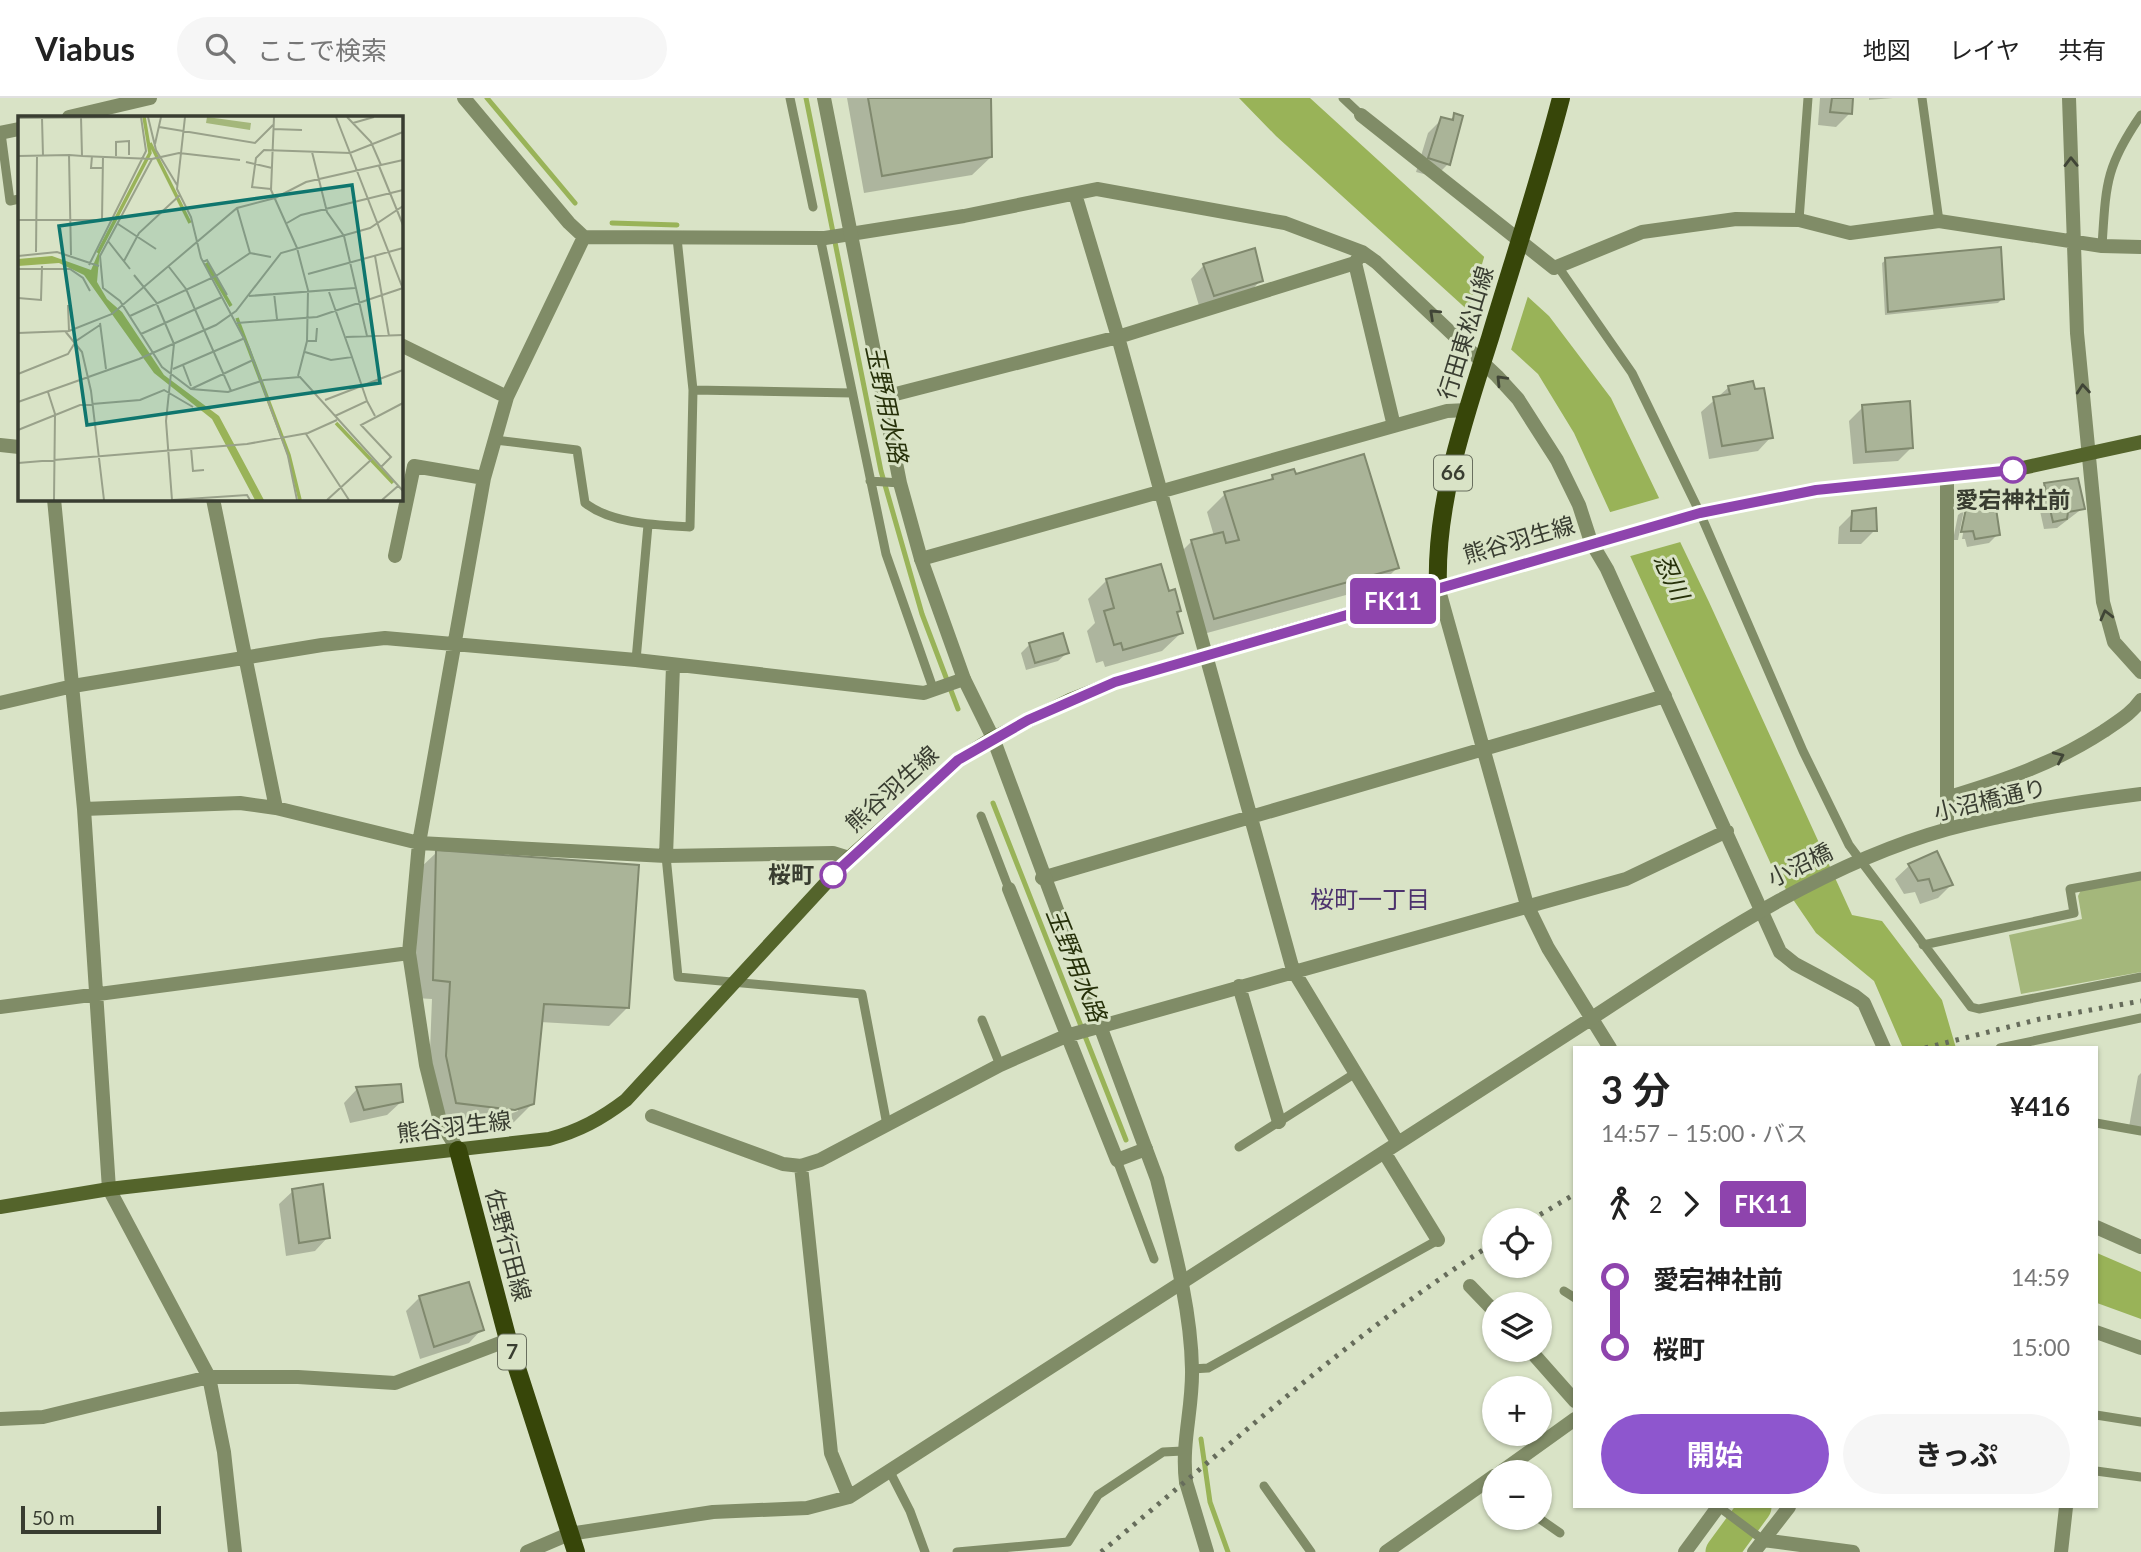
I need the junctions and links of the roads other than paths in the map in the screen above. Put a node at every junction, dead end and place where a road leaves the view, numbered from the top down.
1 (150, 98) edge
2 (464, 98) edge
3 (790, 98) edge
4 (824, 98) edge
5 (1343, 98) edge
6 (1561, 98) edge
7 (1808, 98) edge
8 (1922, 98) edge
9 (2069, 98) edge
10 (135, 100) edge
11 (1361, 115) joint
12 (2141, 115) edge
13 (73, 116) edge
14 (18, 129) edge
15 (0, 133) edge
16 (1075, 194) junction
17 (18, 199) edge
18 (813, 207) dead end
19 (1799, 220) junction
20 (1940, 221) junction
21 (846, 236) junction
22 (584, 237) junction
23 (677, 238) junction
24 (822, 238) junction
25 (2073, 242) junction
26 (2102, 246) junction
27 (2141, 247) edge
28 (1518, 248) junction
29 (1358, 257) junction
30 (1559, 268) junction
31 (1118, 337) junction
32 (402, 345) edge
33 (1483, 358) junction
34 (693, 390) junction
35 (852, 393) junction
36 (507, 397) junction
37 (884, 397) junction
38 (1467, 410) junction
39 (1394, 426) junction
40 (495, 440) junction
41 (2141, 442) edge
42 (0, 444) edge
43 (18, 447) edge
44 (2089, 455) junction
45 (484, 478) junction
46 (1947, 479) junction
47 (871, 481) junction
48 (896, 482) junction
49 (1160, 490) junction
50 (54, 500) edge
51 (213, 500) edge
52 (1696, 514) junction
53 (648, 524) junction
54 (1597, 541) junction
55 (395, 556) dead end
56 (921, 559) junction
57 (1438, 587) junction
58 (456, 643) junction
59 (1206, 655) junction
60 (246, 658) junction
61 (636, 660) junction
62 (673, 666) junction
63 (2141, 672) edge
64 (962, 680) junction
65 (74, 686) junction
66 (935, 690) junction
67 (1665, 696) junction
68 (2141, 700) edge
69 (0, 703) edge
70 (993, 738) junction
71 (1483, 748) junction
72 (2141, 794) edge
73 (1949, 797) junction
74 (276, 808) junction
75 (84, 809) junction
76 (981, 816) dead end
77 (1251, 817) junction
78 (1947, 830) junction
79 (1727, 831) junction
80 (419, 843) junction
81 (666, 856) junction
82 (849, 858) junction
83 (1857, 863) junction
84 (2141, 876) edge
85 (1042, 878) junction
86 (1009, 889) joint
87 (1527, 905) junction
88 (1765, 908) junction
89 (1923, 945) junction
90 (409, 953) junction
91 (1293, 970) junction
92 (2141, 977) edge
93 (733, 983) junction
94 (1239, 986) junction
95 (97, 993) junction
96 (0, 1007) edge
97 (1592, 1018) junction
98 (2141, 1018) edge
99 (982, 1020) dead end
100 (1095, 1028) junction
101 (1070, 1035) junction
102 (1609, 1046) edge
103 (1883, 1046) edge
104 (2009, 1046) edge
105 (1000, 1065) junction
106 (1354, 1074) junction
107 (652, 1116) dead end
108 (1279, 1122) junction
109 (2098, 1123) edge
110 (887, 1125) junction
111 (2141, 1131) edge
112 (1398, 1143) junction
113 (1239, 1147) dead end
114 (1146, 1149) junction
115 (458, 1150) junction
116 (1384, 1152) junction
117 (1117, 1160) junction
118 (802, 1166) junction
119 (109, 1189) junction
120 (0, 1207) edge
121 (2098, 1228) edge
122 (1438, 1240) joint
123 (2141, 1247) edge
124 (1154, 1259) dead end
125 (1181, 1283) junction
126 (1470, 1286) dead end
127 (1564, 1291) dead end
128 (1573, 1297) edge
129 (1482, 1298) edge
130 (2098, 1333) edge
131 (508, 1340) junction
132 (2141, 1348) edge
133 (1541, 1362) edge
134 (1192, 1369) junction
135 (209, 1377) junction
136 (1573, 1399) edge
137 (2098, 1415) edge
138 (0, 1419) edge
139 (1573, 1420) edge
140 (2141, 1422) edge
141 (1183, 1451) junction
142 (1518, 1460) edge
143 (2098, 1471) edge
144 (890, 1472) junction
145 (2141, 1477) edge
146 (1264, 1486) dead end
147 (1482, 1489) edge
148 (849, 1497) junction
149 (1788, 1508) edge
150 (2066, 1508) edge
151 (1722, 1509) edge
152 (1552, 1527) edge
153 (1560, 1533) dead end
154 (569, 1534) junction
155 (1757, 1542) edge
156 (1826, 1550) edge
157 (235, 1552) edge
158 (527, 1552) edge
159 (576, 1552) edge
160 (925, 1552) edge
161 (957, 1552) edge
162 (1207, 1552) edge
163 (1311, 1552) edge
164 (1386, 1552) edge
165 (1685, 1552) edge
166 (1853, 1552) edge
167 (2061, 1552) edge

1 - 10 street
2 - 22 street
3 - 18 lane
4 - 21 street
5 - 11 lane
6 - 28 main road, 行田東松山線 / 66
7 - 19 lane
8 - 20 lane
25 -> 9 street
10 - 13 street
11 - 28 street
12 - 26 lane
14 - 15 street
15 - 17 lane
16 - 21 street
16 - 29 street
16 - 31 street
19 - 20 street
19 - 30 street
20 - 25 street
21 - 24 street
21 - 37 street
22 - 23 street
22 - 36 street
23 - 24 street
23 - 34 lane
24 - 35 lane
25 - 26 street
44 -> 25 street
26 - 27 street
28 - 30 street
28 - 33 main road, 行田東松山線 / 66
29 - 31 street
33 -> 29 street
29 - 39 street
30 - 52 lane
31 - 37 street
31 - 49 street
32 - 36 street
33 - 38 main road, 行田東松山線 / 66
54 -> 33 street
34 - 35 lane
34 - 53 lane
35 - 47 lane
36 - 40 street
37 - 48 street
38 - 39 street
38 - 57 main road, 行田東松山線 / 66
39 - 49 street
40 - 45 street
40 - 53 lane
41 - 44 main road, 熊谷羽生線
42 - 43 street
44 - 46 main road, 熊谷羽生線
63 -> 44 street
45 - 55 street
45 - 58 street
46 - 52 main road, 熊谷羽生線
46 - 73 street
47 - 48 lane
47 - 66 lane
48 - 56 street
49 - 56 street
49 - 59 street
50 - 65 street
51 - 60 street
52 - 54 main road, 熊谷羽生線
52 - 83 lane
53 - 61 lane
54 - 57 main road, 熊谷羽生線
54 - 67 street
56 - 64 street
57 - 59 main road, 熊谷羽生線
57 - 71 street
58 - 60 street
58 - 61 street
58 - 80 street
59 - 70 main road, 熊谷羽生線
59 - 77 street
60 - 65 street
60 - 74 street
61 - 62 street
62 - 66 street
62 - 81 street
64 - 66 street
64 - 70 street
65 - 69 street
65 - 75 street
67 - 71 street
67 - 79 street
73 -> 68 street
70 - 82 main road, 熊谷羽生線
70 - 85 street
71 - 77 street
71 - 87 street
72 - 78 street, 小沼橋通り
73 - 78 street
74 - 75 street
74 - 80 street
75 - 95 street
76 - 86 lane
77 - 85 street
77 - 91 street
78 - 83 street, 小沼橋通り
79 - 87 street
79 - 88 street
80 - 81 street
80 - 90 street
81 - 82 street
81 - 93 lane
82 - 93 main road, 熊谷羽生線
83 - 88 street, 小沼橋
83 - 89 lane
84 - 89 lane
85 - 100 street
86 - 101 street
87 - 91 street
87 - 97 street
88 - 97 street
88 - 103 street
89 - 92 lane
90 - 95 street
90 - 115 street
91 - 94 street
91 - 106 street
93 - 110 lane
93 - 115 main road, 熊谷羽生線
94 - 100 street
94 - 108 street
95 - 96 street
95 - 119 street
97 - 102 street
97 - 112 street
98 - 104 lane
99 - 105 lane
100 - 101 street
100 - 114 street
101 - 105 street
101 - 117 street
105 - 110 street
106 - 108 lane
106 - 112 street
107 - 118 street
108 - 113 lane
109 - 111 lane
110 - 118 street
112 - 116 street
114 - 117 street
114 - 125 street
115 - 119 main road, 熊谷羽生線
115 - 131 main road, 佐野行田線 / 7
116 - 122 street
116 - 125 street
117 - 124 lane
118 - 148 street
119 - 120 main road, 熊谷羽生線
119 - 135 street
121 - 123 street
122 - 134 lane
125 - 134 street
125 - 144 street
126 - 129 street
127 - 128 lane
130 - 132 street
131 - 135 street
131 - 154 main road, 佐野行田線 / 7
133 - 136 street
134 - 141 street
135 - 138 street
135 - 157 street
137 - 140 lane
139 - 142 street
141 - 161 lane
141 - 162 street
143 - 145 lane
144 - 148 street
144 - 160 lane
146 - 163 lane
147 - 164 street
148 - 154 street
149 - 155 street
150 - 167 street
151 - 155 lane
151 - 165 street
152 - 153 lane
154 - 158 street
154 - 159 main road, 佐野行田線 / 7
155 - 156 street
156 - 166 street

